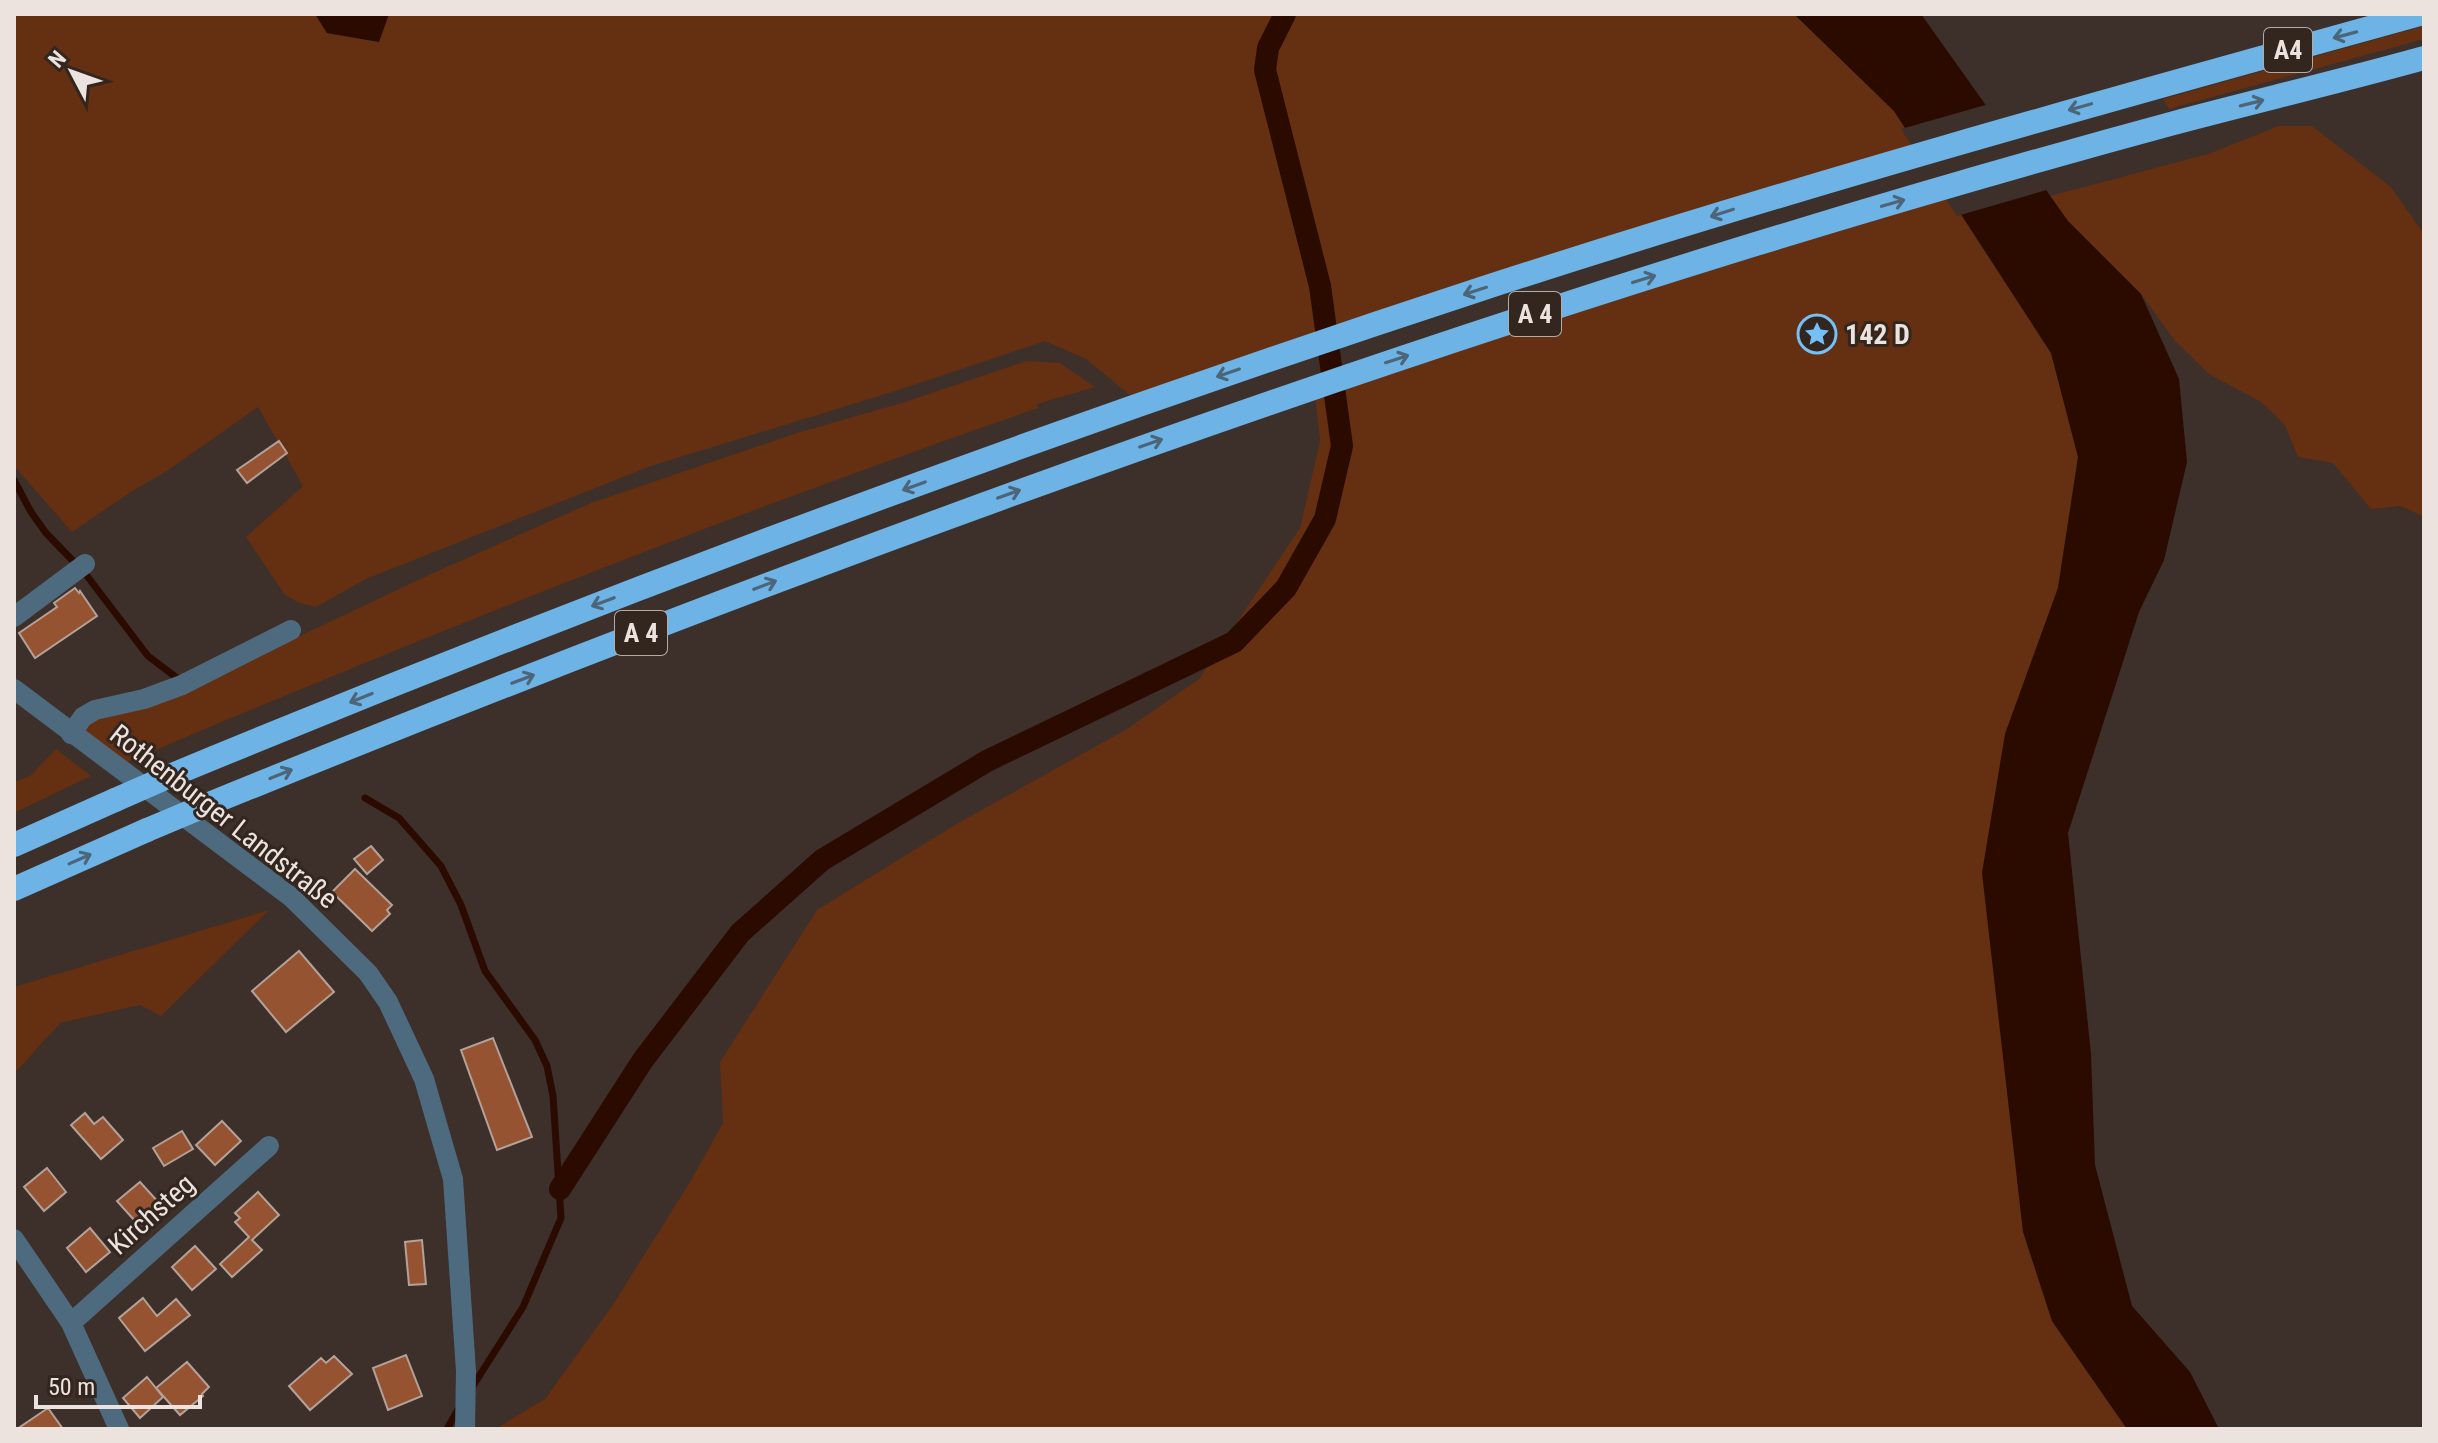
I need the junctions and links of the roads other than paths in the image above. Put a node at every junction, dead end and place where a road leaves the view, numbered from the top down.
1 (2420, 14) edge
2 (2424, 58) edge
3 (1970, 139) joint
4 (1997, 173) joint
5 (85, 564) dead end
6 (14, 617) edge
7 (291, 630) dead end
8 (14, 689) edge
9 (71, 734) junction
10 (14, 845) edge
11 (14, 889) edge
12 (269, 1146) dead end
13 (14, 1239) edge
14 (71, 1323) junction
15 (465, 1427) edge
16 (119, 1429) edge

1 -> 3 highway, A4
4 -> 2 highway, A4
3 -> 10 highway, A 4, bridge
11 -> 4 highway, A 4, bridge
5 - 6 street
7 - 9 street
8 - 9 street, Rothenburger Landstraße
9 - 15 street, Rothenburger Landstraße
12 - 14 street, Kirchsteg
13 - 14 street
14 - 16 street

